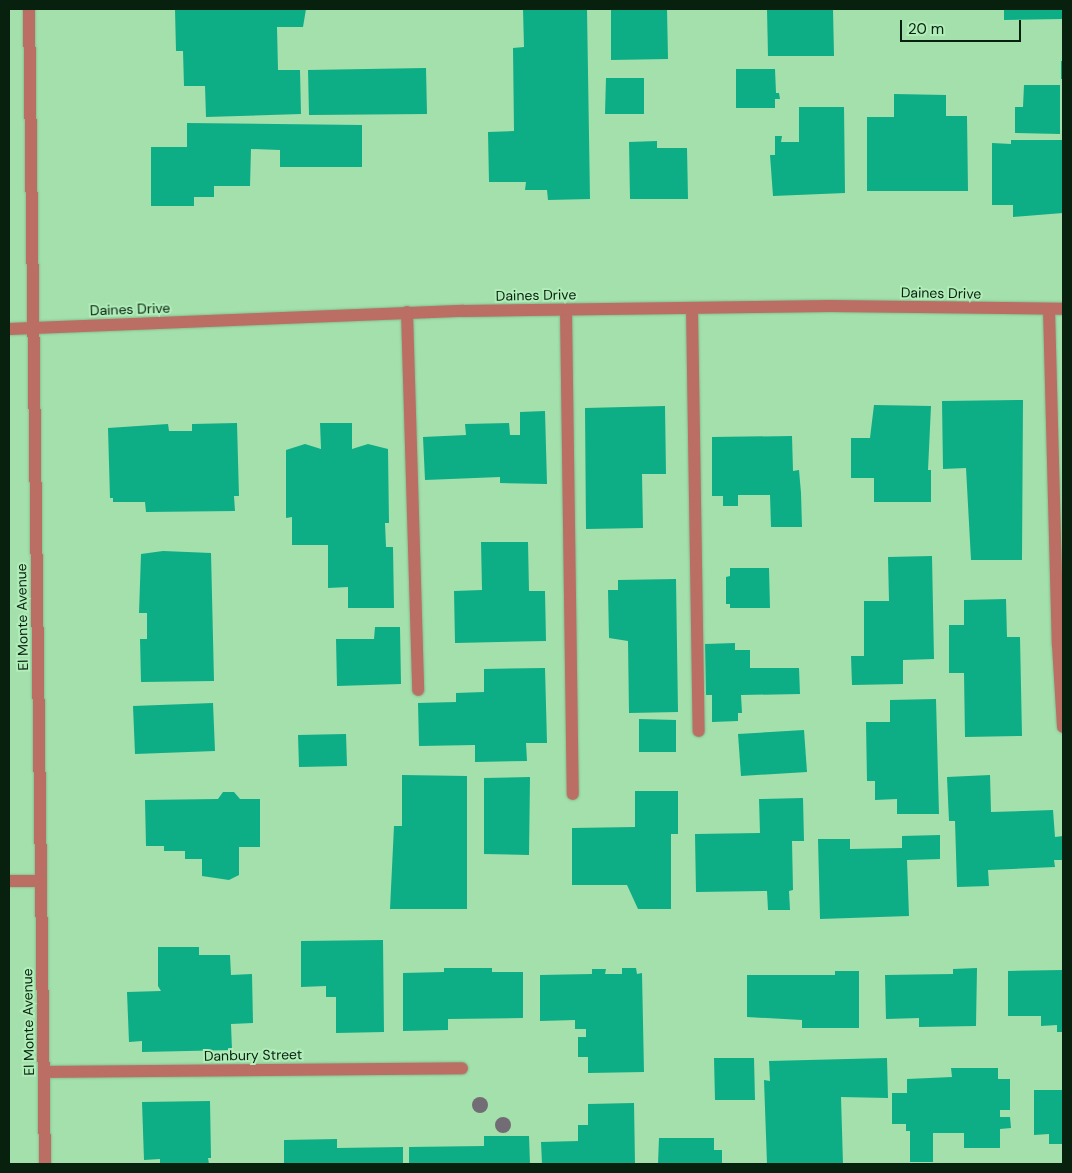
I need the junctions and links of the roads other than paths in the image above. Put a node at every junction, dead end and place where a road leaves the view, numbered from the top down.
1 (29, 9) edge
2 (692, 308) junction
3 (1063, 309) edge
4 (566, 310) junction
5 (1050, 310) junction
6 (407, 312) junction
7 (9, 329) edge
8 (33, 329) junction
9 (418, 690) dead end
10 (1063, 727) edge
11 (699, 731) dead end
12 (573, 794) dead end
13 (9, 881) edge
14 (41, 881) junction
15 (462, 1068) dead end
16 (44, 1072) junction
17 (45, 1164) edge

1 - 8 street, El Monte Avenue
2 - 4 street, Daines Drive
2 - 5 street, Daines Drive
2 - 11 street
3 - 5 street, Daines Drive
4 - 6 street, Daines Drive
4 - 12 street
5 - 10 street
6 - 8 street, Daines Drive
6 - 9 street
7 - 8 street, Daines Drive
8 - 14 street, El Monte Avenue
13 - 14 street
14 - 16 street, El Monte Avenue
15 - 16 street, Danbury Street
16 - 17 street, El Monte Avenue

